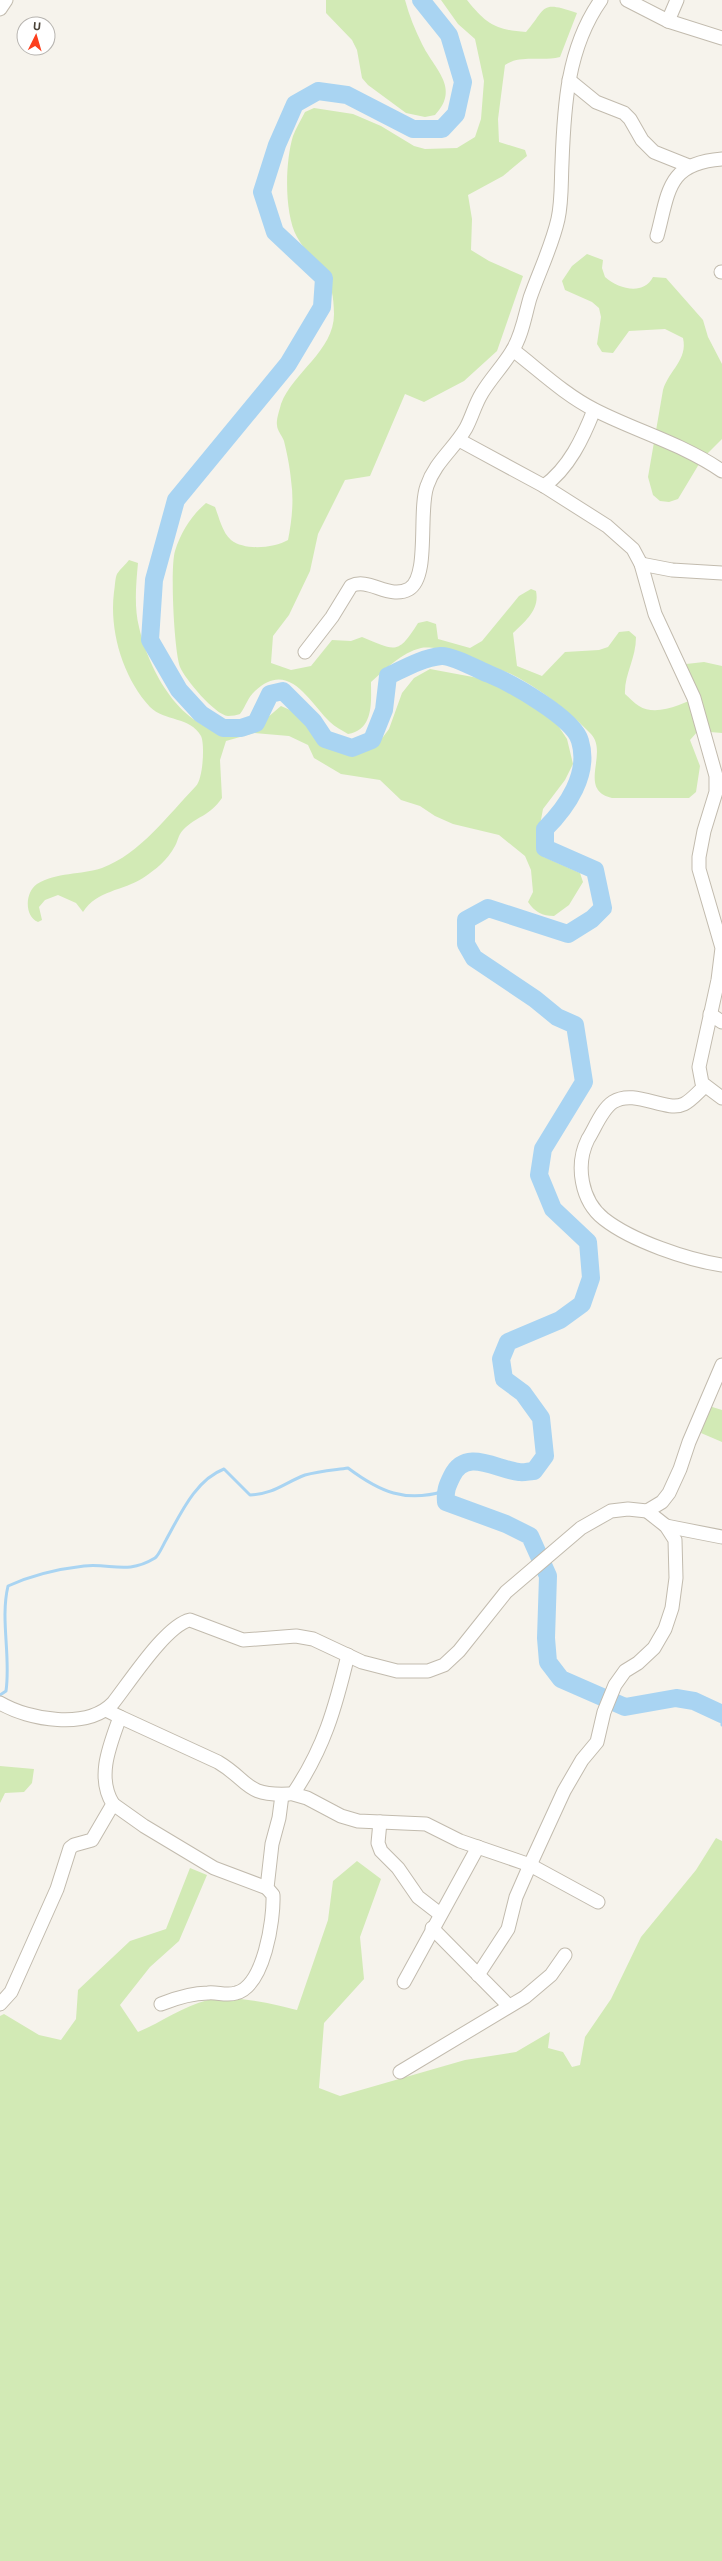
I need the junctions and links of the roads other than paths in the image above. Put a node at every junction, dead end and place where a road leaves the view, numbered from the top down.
1 (6, 0) edge
2 (601, 0) edge
3 (627, 0) edge
4 (677, 0) edge
5 (0, 9) edge
6 (668, 21) junction
7 (722, 38) edge
8 (569, 80) junction
9 (722, 159) edge
10 (689, 166) junction
11 (658, 236) dead end
12 (513, 350) junction
13 (594, 410) junction
14 (459, 440) junction
15 (721, 469) edge
16 (544, 486) junction
17 (641, 564) junction
18 (722, 573) edge
19 (306, 652) dead end
20 (722, 948) edge
21 (710, 1014) junction
22 (722, 1022) edge
23 (705, 1086) junction
24 (722, 1098) edge
25 (722, 1265) edge
26 (722, 1365) edge
27 (647, 1511) junction
28 (666, 1526) junction
29 (722, 1537) edge
30 (348, 1656) junction
31 (0, 1703) edge
32 (106, 1710) junction
33 (120, 1717) junction
34 (287, 1794) junction
35 (113, 1804) junction
36 (380, 1822) junction
37 (478, 1847) junction
38 (530, 1865) junction
39 (267, 1888) junction
40 (598, 1902) dead end
41 (440, 1914) junction
42 (432, 1928) junction
43 (565, 1955) dead end
44 (478, 1975) junction
45 (404, 1982) dead end
46 (0, 2004) edge
47 (161, 2004) dead end
48 (508, 2005) junction
49 (400, 2072) dead end

1 - 5 street
2 - 8 street
3 - 6 street
4 - 6 street
6 - 7 street
8 - 10 street
8 - 12 street
9 - 10 street
10 - 11 street
12 - 13 street
12 - 14 street
13 - 15 street
13 - 16 street
14 - 16 street
14 - 19 street
16 - 17 street
17 - 18 street
17 - 20 street
20 - 21 street
21 - 22 street
21 - 23 street
23 - 24 street
23 - 25 street
26 - 27 street
27 - 28 street
27 - 30 street
28 - 29 street
28 - 38 street
30 - 32 street
30 - 34 street
31 - 32 street
32 - 33 street
33 - 34 street
33 - 35 street
34 - 36 street
34 - 39 street
35 - 39 street
35 - 46 street
36 - 37 street
36 - 41 street
37 - 38 street
37 - 41 street
38 - 40 street
38 - 44 street
39 - 47 street
41 - 42 street
42 - 44 street
42 - 45 street
43 - 48 street
44 - 48 street
48 - 49 street

